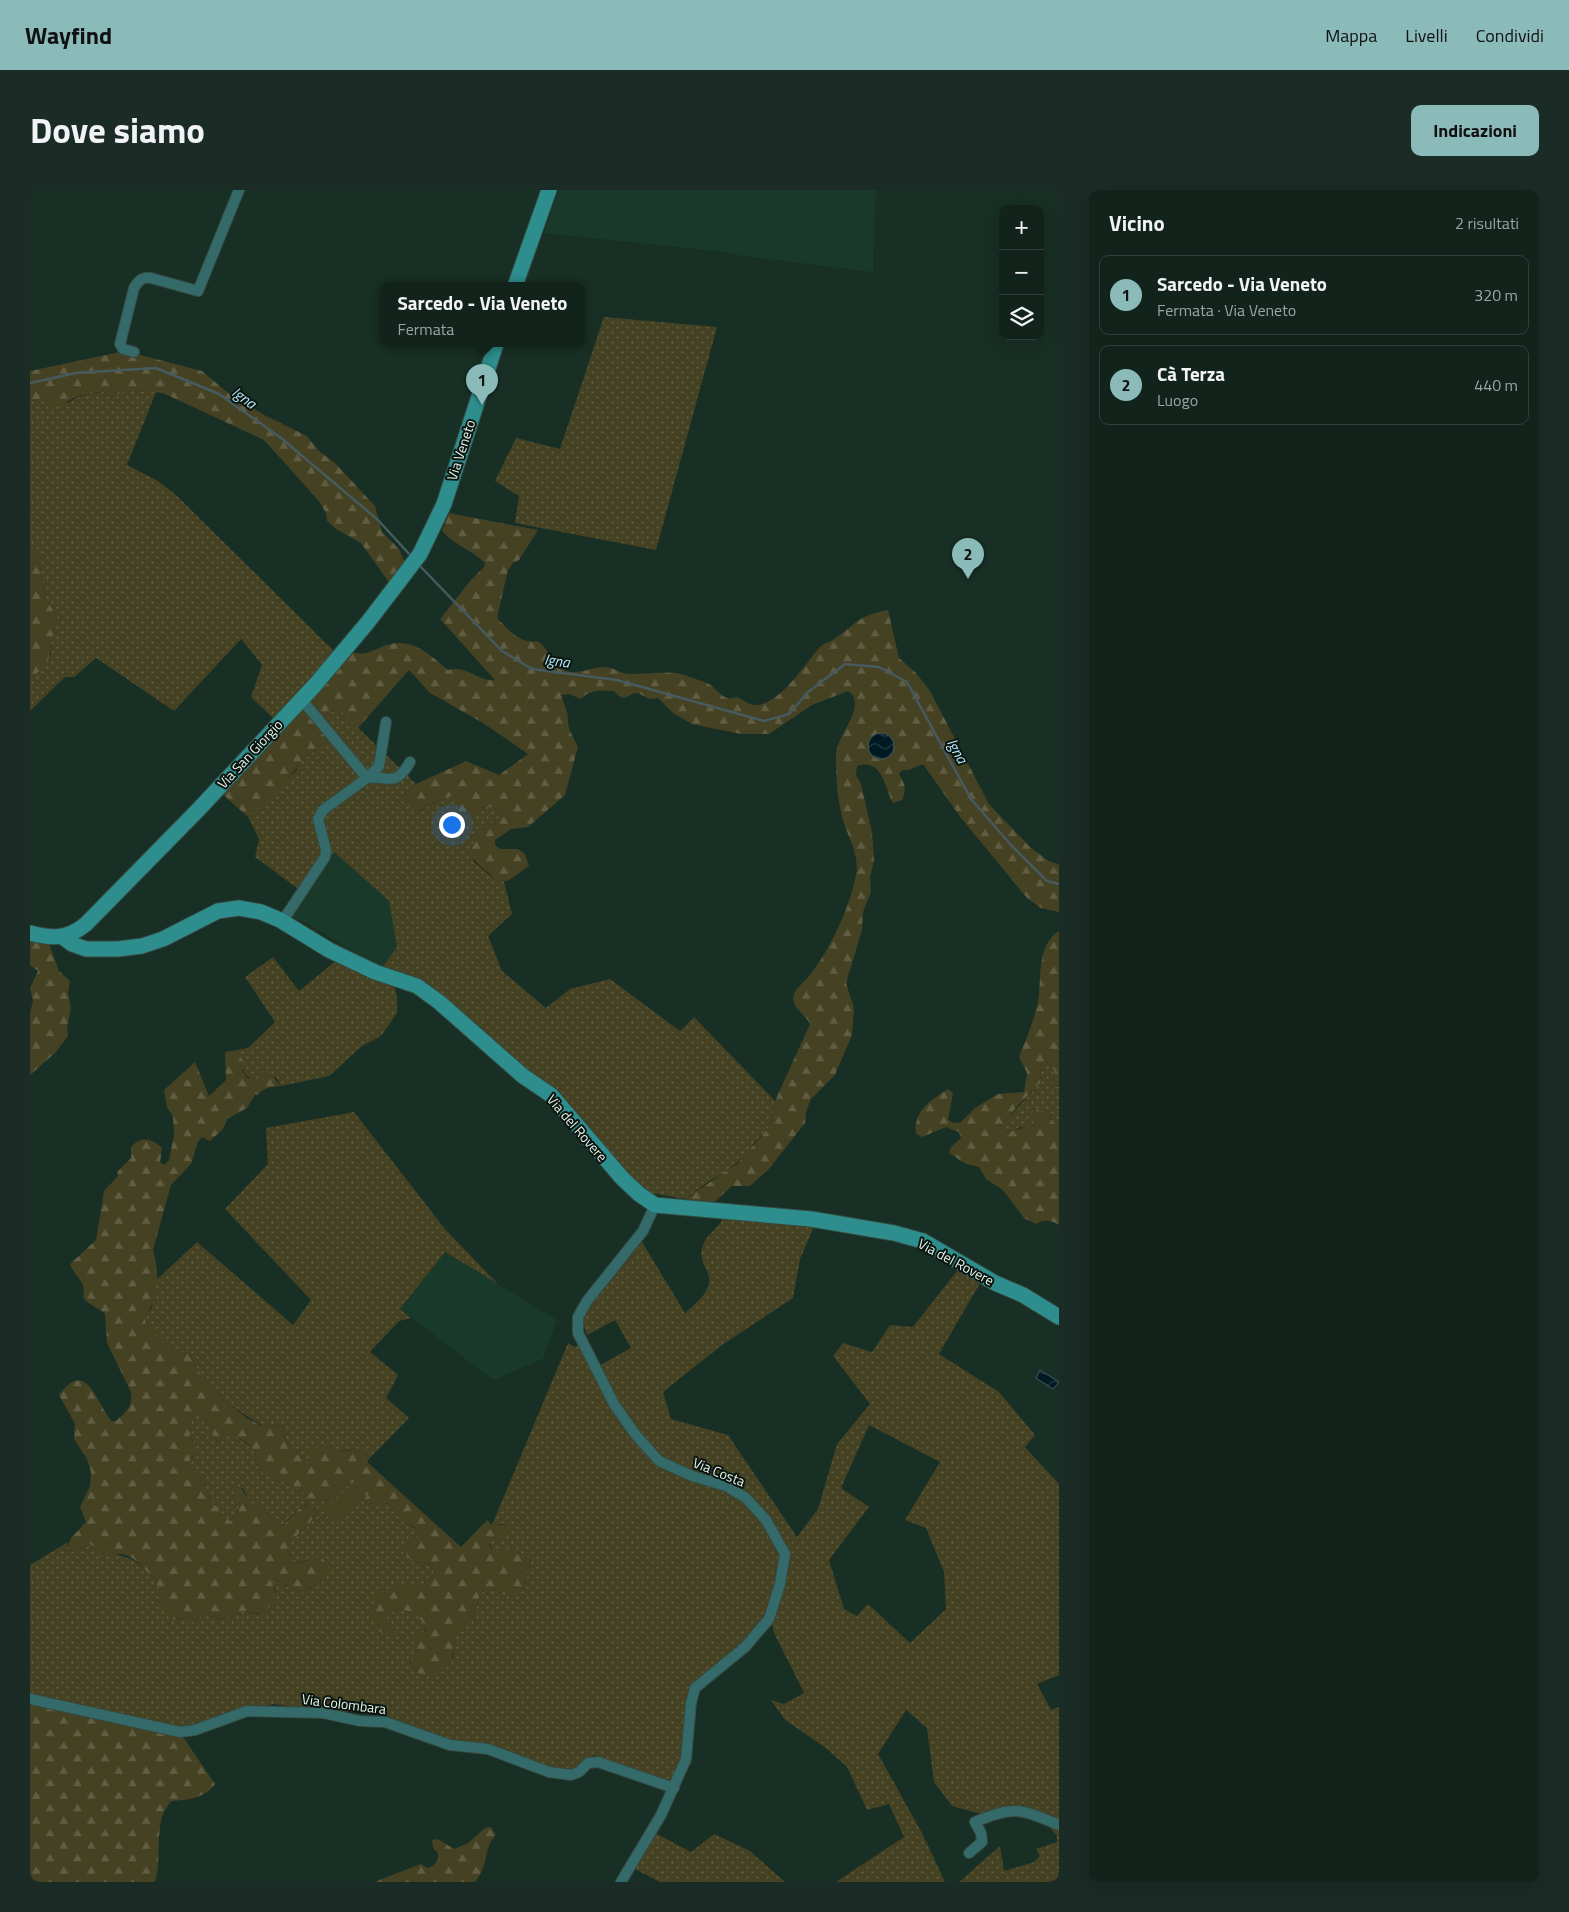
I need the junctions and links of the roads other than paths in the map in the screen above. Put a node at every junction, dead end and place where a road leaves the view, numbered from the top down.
1 (239, 190) edge
2 (549, 190) edge
3 (516, 282) edge
4 (495, 347) edge
5 (134, 352) dead end
6 (420, 554) joint
7 (302, 700) junction
8 (386, 722) dead end
9 (410, 762) dead end
10 (367, 778) junction
11 (282, 922) junction
12 (30, 933) edge
13 (64, 938) junction
14 (655, 1205) junction
15 (1059, 1317) edge
16 (30, 1699) edge
17 (674, 1788) junction
18 (1059, 1825) edge
19 (969, 1853) dead end
20 (621, 1882) edge

1 - 5 street
2 - 3 street
4 - 6 street, Via Veneto
6 - 7 street, Via San Giorgio
7 - 10 street
7 - 13 street, Via San Giorgio
8 - 10 street
9 - 10 street
10 - 11 street
11 - 13 street, Via del Rovere
11 - 14 street, Via del Rovere
12 - 13 street, Via del Rovere
14 - 15 street, Via del Rovere
14 - 17 street, Via Costa
16 - 17 street, Via Colombara
17 - 20 street, Via Costa
18 - 19 street

